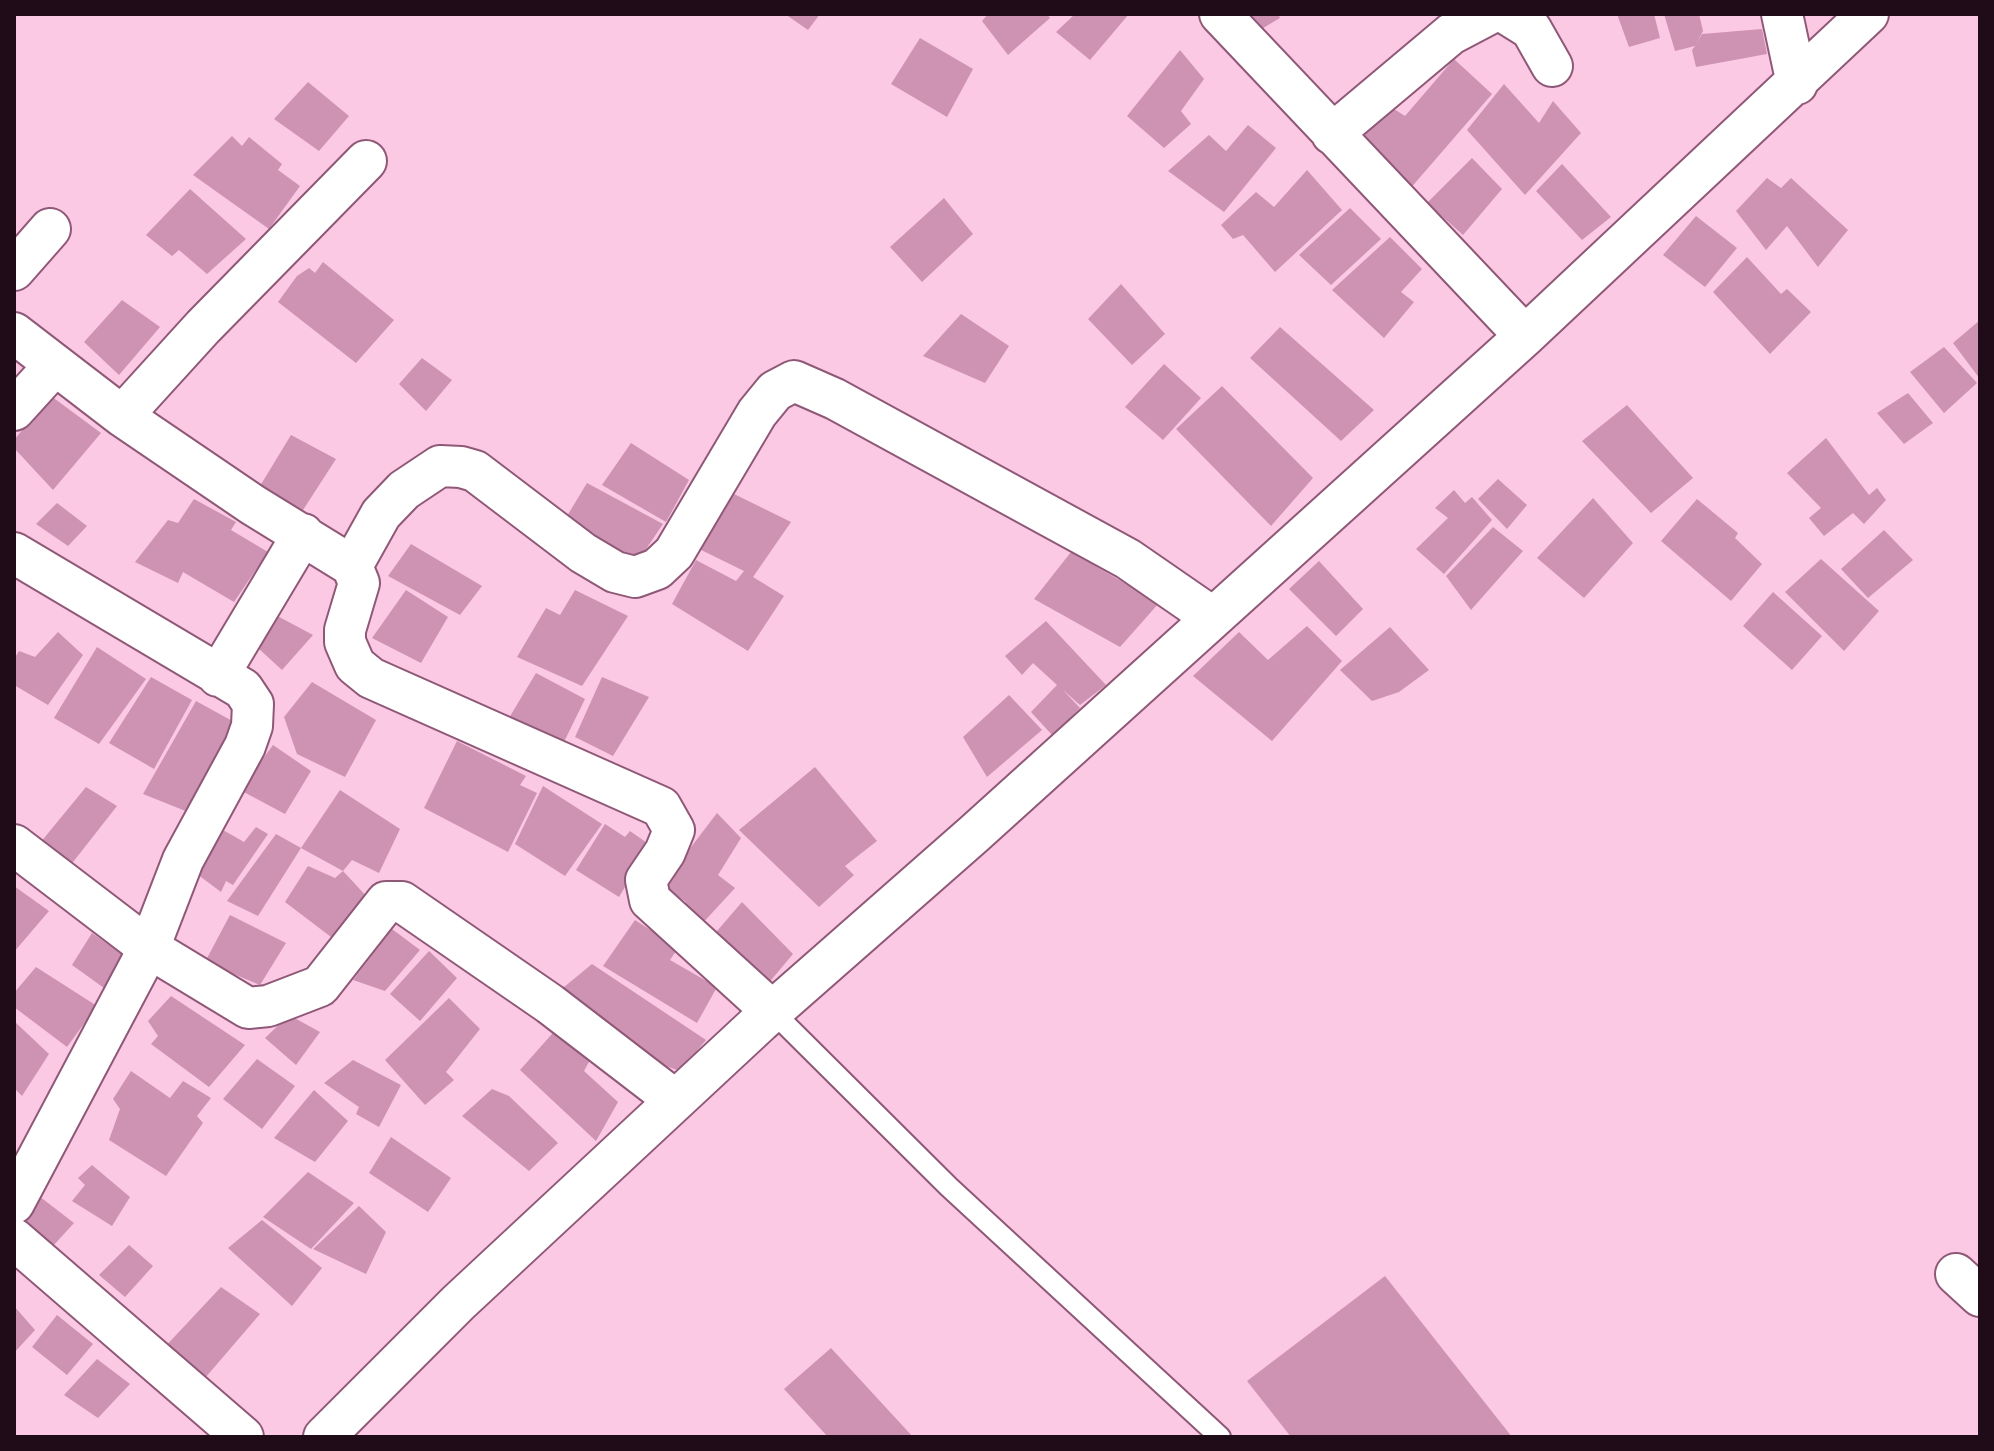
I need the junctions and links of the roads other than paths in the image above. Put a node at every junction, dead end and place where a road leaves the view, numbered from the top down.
1 (1220, 14) edge
2 (1489, 14) edge
3 (1507, 14) edge
4 (1782, 14) edge
5 (1868, 14) edge
6 (1552, 66) dead end
7 (1797, 84) junction
8 (1332, 134) junction
9 (366, 161) dead end
10 (50, 229) dead end
11 (14, 270) edge
12 (14, 333) edge
13 (1525, 336) junction
14 (54, 366) junction
15 (14, 410) edge
16 (122, 416) junction
17 (303, 534) junction
18 (14, 553) edge
19 (352, 566) junction
20 (1212, 617) junction
21 (218, 676) junction
22 (14, 845) edge
23 (149, 948) junction
24 (773, 1012) junction
25 (675, 1100) junction
26 (14, 1203) edge
27 (14, 1239) edge
28 (243, 1437) edge
29 (324, 1437) edge
30 (1220, 1437) edge

1 - 8 street
2 - 8 street
3 - 6 street
4 - 7 street
5 - 7 street
7 - 13 street
8 - 13 street
9 - 16 street
10 - 11 street
12 - 14 street
13 - 20 street
14 - 15 street
14 - 16 street
16 - 17 street
17 - 19 street
17 - 21 street
18 - 21 street
19 - 20 street
19 - 24 street
20 - 24 street
21 - 23 street
22 - 23 street
23 - 25 street
23 - 26 street
24 - 25 street
24 - 30 lane
25 - 29 street
27 - 28 street

